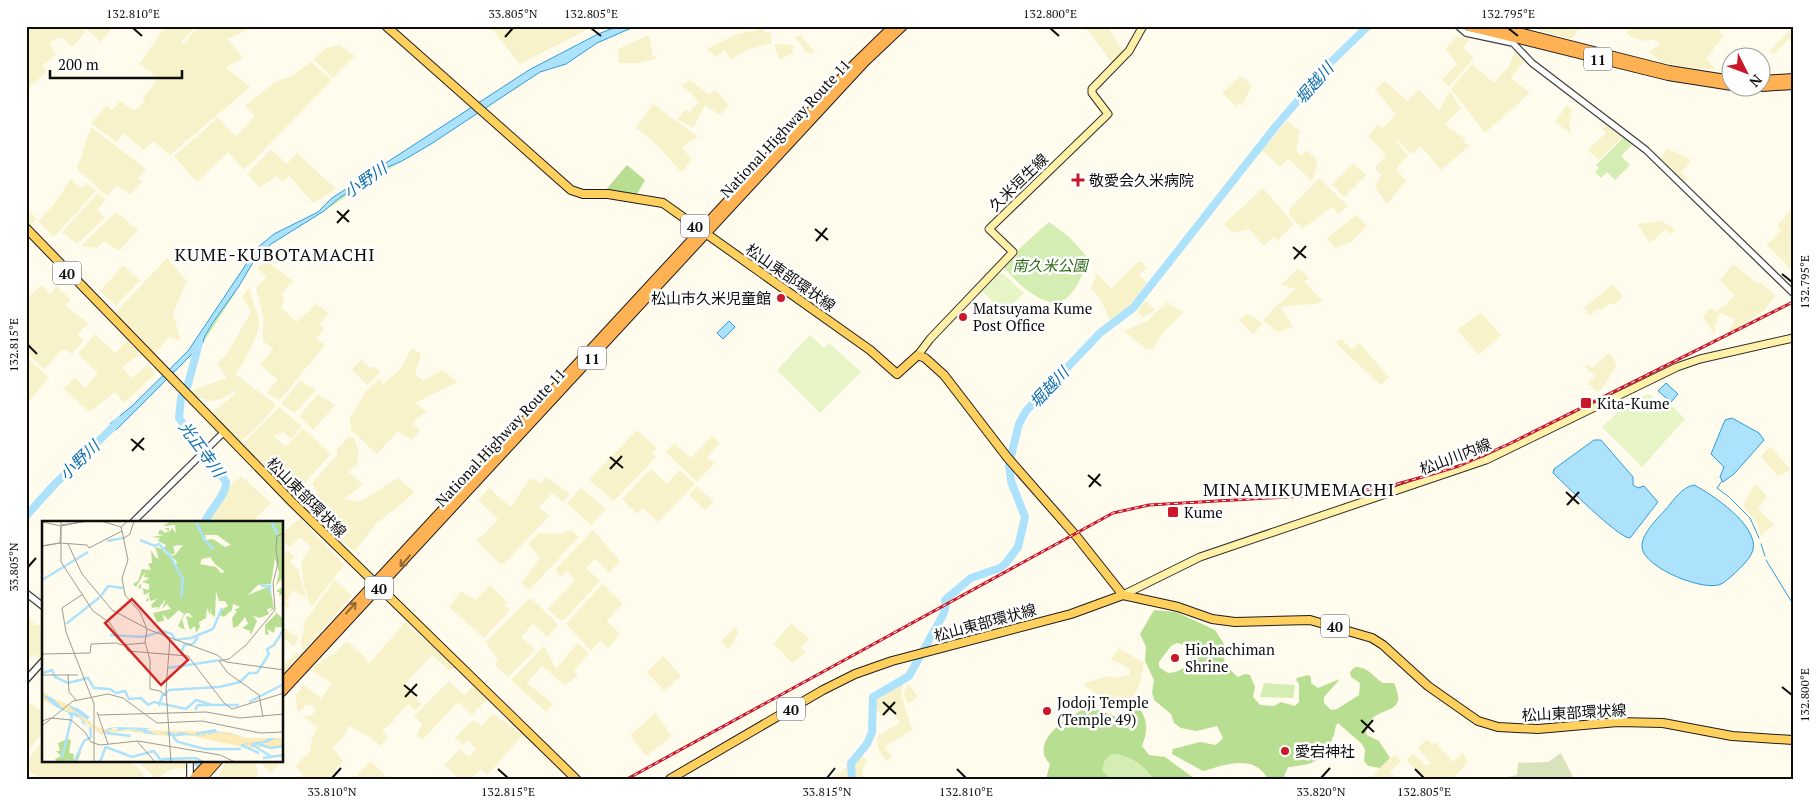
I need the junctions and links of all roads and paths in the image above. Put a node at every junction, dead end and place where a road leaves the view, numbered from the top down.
1 (386, 26) edge
2 (893, 26) edge
3 (903, 26) edge
4 (1143, 26) edge
5 (1458, 26) edge
6 (1466, 26) edge
7 (1495, 26) edge
8 (1722, 78) edge
9 (1793, 78) edge
10 (1772, 79) edge
11 (1722, 84) edge
12 (1793, 85) edge
13 (1772, 86) edge
14 (26, 228) edge
15 (704, 232) junction
16 (1793, 293) edge
17 (1793, 338) edge
18 (918, 355) junction
19 (224, 432) junction
20 (134, 521) edge
21 (377, 586) junction
22 (26, 593) edge
23 (1123, 595) junction
24 (42, 605) edge
25 (42, 662) edge
26 (26, 680) edge
27 (284, 680) edge
28 (284, 690) edge
29 (1793, 740) edge
30 (190, 762) edge
31 (209, 762) edge
32 (217, 762) edge
33 (192, 779) edge
34 (202, 779) edge
35 (576, 779) edge
36 (670, 779) edge

1 - 15 main road, 松山東部環状線 / 40
2 - 15 highway, National Highway Route 11 / 11
3 - 15 highway, National Highway Route 11 / 11
4 - 18 main road, 久米垣生線
5 - 16 street
6 - 11 highway, 11
7 - 8 highway, 11
9 - 10 highway
12 - 13 highway
14 - 19 main road, 松山東部環状線 / 40
15 - 18 main road, 松山東部環状線 / 40
15 - 21 highway, National Highway Route 11 / 11
17 - 23 main road, 松山川内線
18 - 23 main road
19 - 20 street
19 - 21 main road, 松山東部環状線 / 40
27 -> 21 highway, National Highway Route 11 / 11
21 - 28 highway, National Highway Route 11 / 11
21 - 35 main road, 松山東部環状線 / 40
22 - 24 street
23 - 29 main road, 松山東部環状線 / 40
23 - 36 main road, 松山東部環状線 / 40
25 - 26 street
30 - 33 street
31 - 33 highway
32 - 34 highway

